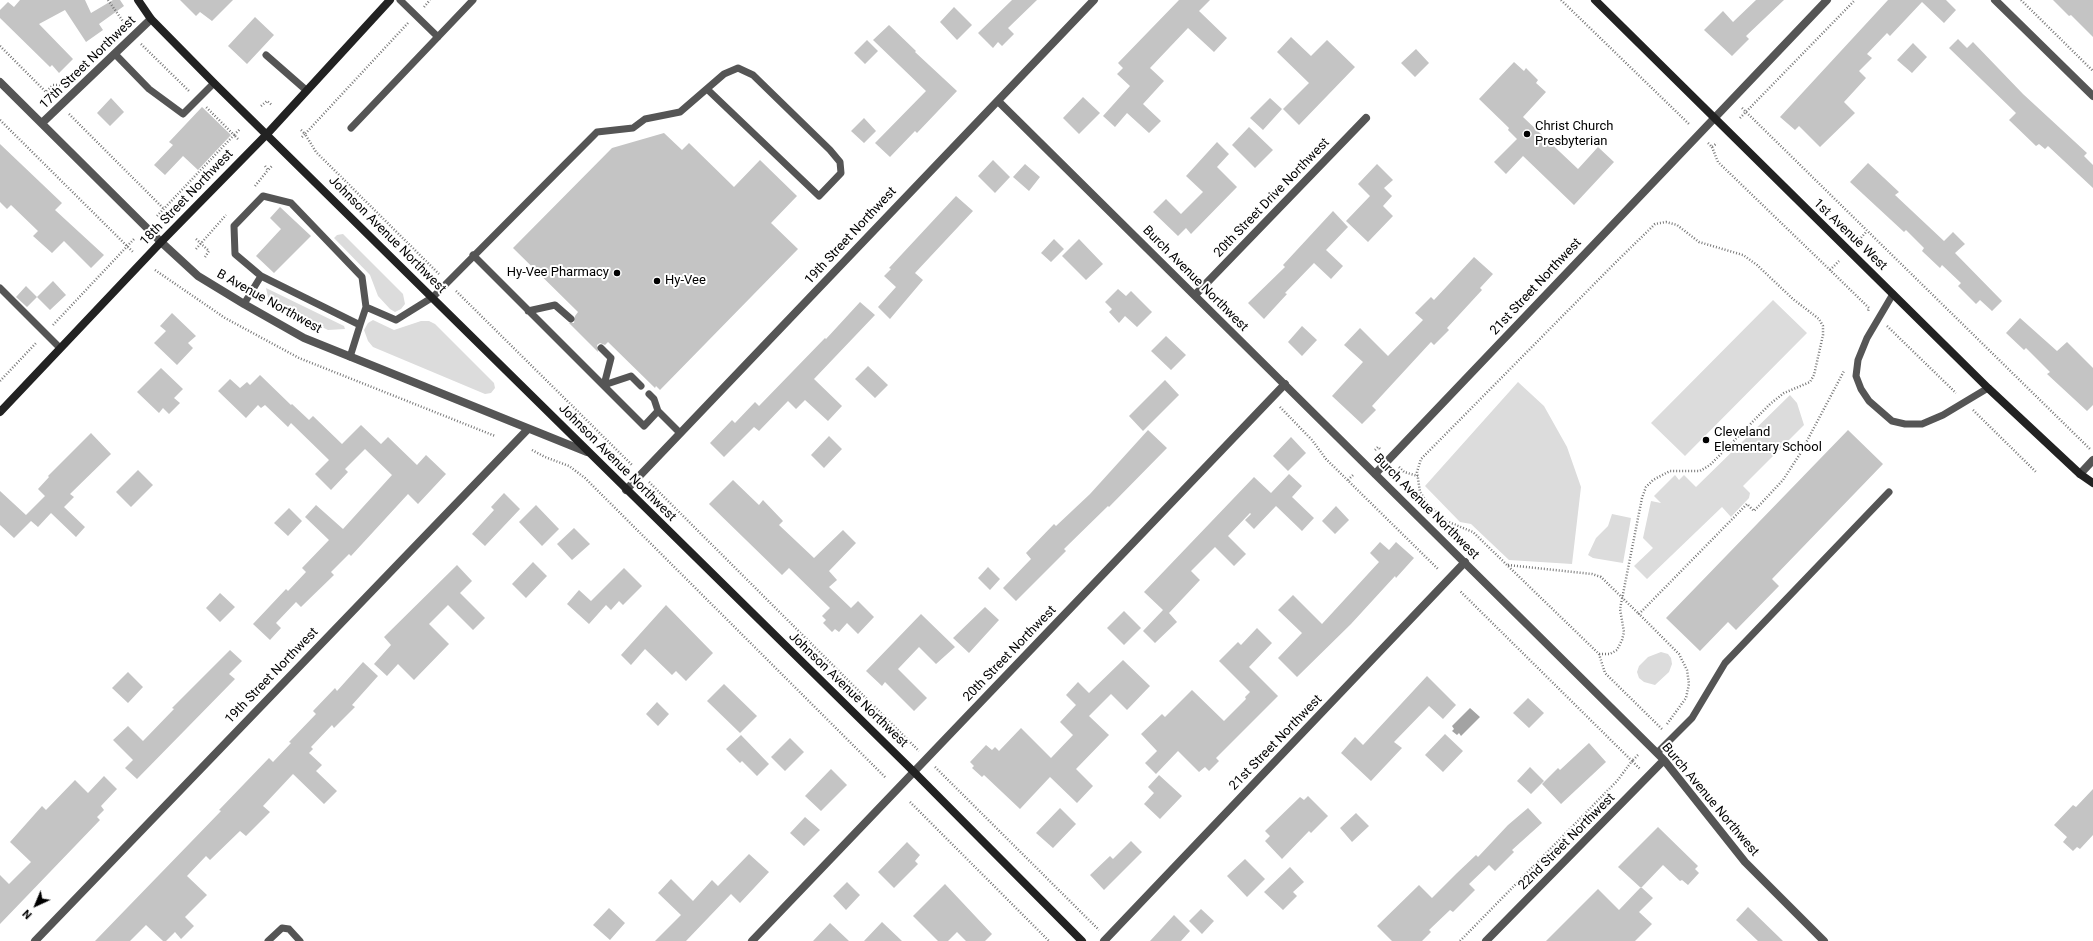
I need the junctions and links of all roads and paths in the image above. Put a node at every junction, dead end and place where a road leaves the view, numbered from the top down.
1 (108, 0) edge
2 (138, 0) edge
3 (390, 0) edge
4 (400, 0) edge
5 (473, 0) edge
6 (1094, 0) edge
7 (1562, 0) edge
8 (1595, 0) edge
9 (1827, 0) edge
10 (1855, 0) edge
11 (1995, 0) edge
12 (2021, 0) edge
13 (151, 19) junction
14 (121, 32) dead end
15 (438, 37) junction
16 (139, 41) dead end
17 (0, 46) edge
18 (115, 54) junction
19 (266, 55) dead end
20 (2093, 71) edge
21 (0, 82) edge
22 (214, 84) junction
23 (66, 86) dead end
24 (707, 89) junction
25 (306, 90) junction
26 (46, 92) junction
27 (2093, 96) edge
28 (51, 97) dead end
29 (198, 100) junction
30 (998, 101) junction
31 (272, 105) dead end
32 (261, 106) dead end
33 (1742, 108) dead end
34 (67, 111) dead end
35 (1746, 112) junction
36 (1715, 117) junction
37 (1366, 118) dead end
38 (1740, 118) dead end
39 (0, 120) edge
40 (42, 123) junction
41 (1690, 125) dead end
42 (351, 128) dead end
43 (240, 129) dead end
44 (301, 130) dead end
45 (267, 134) junction
46 (234, 135) junction
47 (301, 138) dead end
48 (238, 139) dead end
49 (1708, 143) dead end
50 (1717, 143) dead end
51 (1712, 147) junction
52 (265, 166) dead end
53 (272, 166) dead end
54 (164, 208) junction
55 (157, 216) dead end
56 (1867, 231) junction
57 (134, 239) dead end
58 (196, 239) dead end
59 (1859, 240) dead end
60 (161, 242) junction
61 (127, 246) junction
62 (134, 253) dead end
63 (473, 256) junction
64 (205, 257) dead end
65 (1839, 261) dead end
66 (155, 270) dead end
67 (1830, 270) junction
68 (261, 276) junction
69 (0, 288) edge
70 (1893, 294) junction
71 (1195, 295) junction
72 (433, 297) junction
73 (244, 304) junction
74 (366, 307) junction
75 (1869, 308) junction
76 (528, 310) junction
77 (1866, 316) dead end
78 (1878, 317) junction
79 (572, 319) dead end
80 (360, 325) junction
81 (45, 333) junction
82 (60, 348) junction
83 (601, 348) dead end
84 (350, 357) junction
85 (1846, 366) dead end
86 (0, 381) edge
87 (1285, 384) junction
88 (604, 385) junction
89 (641, 386) dead end
90 (1988, 388) junction
91 (649, 394) dead end
92 (1965, 402) junction
93 (1280, 407) dead end
94 (658, 411) junction
95 (0, 412) edge
96 (528, 429) junction
97 (680, 432) junction
98 (495, 436) dead end
99 (532, 450) dead end
100 (1375, 450) dead end
101 (1381, 450) dead end
102 (587, 452) junction
103 (2093, 452) edge
104 (2093, 460) edge
105 (1399, 468) dead end
106 (2038, 473) dead end
107 (1354, 474) dead end
108 (1376, 474) junction
109 (2080, 474) junction
110 (1418, 476) junction
111 (1348, 480) junction
112 (2093, 483) edge
113 (626, 490) junction
114 (1889, 492) dead end
115 (1465, 562) junction
116 (1507, 565) junction
117 (1439, 570) dead end
118 (1460, 591) dead end
119 (1623, 598) junction
120 (1639, 614) junction
121 (1599, 654) junction
122 (1663, 730) junction
123 (1658, 735) dead end
124 (1657, 753) junction
125 (1664, 760) junction
126 (914, 772) junction
127 (886, 778) dead end
128 (910, 802) dead end
129 (35, 941) edge
130 (268, 941) edge
131 (300, 941) edge
132 (752, 941) edge
133 (1049, 941) edge
134 (1082, 941) edge
135 (1104, 941) edge
136 (1460, 941) edge
137 (1486, 941) edge
138 (1824, 941) edge

1 - 14 path
2 - 13 street, Johnson Avenue Northwest
3 - 25 street, 18th Street Northwest
4 - 15 lane
5 - 15 lane
6 - 30 street, 19th Street Northwest
7 - 41 path
8 - 36 street, 1st Avenue West
9 - 36 street, 21st Street Northwest
10 - 35 path
11 - 27 street
12 - 20 path
13 - 18 street, 17th Street Northwest
13 - 22 street, Johnson Avenue Northwest
15 - 42 lane
16 - 29 path
17 - 26 path
18 - 29 lane
18 - 40 street, 17th Street Northwest
19 - 25 lane
21 - 40 street, B Avenue Northwest
22 - 29 lane
22 - 45 street, Johnson Avenue Northwest
23 - 26 path
24 - 24 lane
24 - 63 lane
25 - 45 street, 18th Street Northwest
26 - 28 path
29 - 46 path
30 - 71 street, Burch Avenue Northwest
30 - 97 street, 19th Street Northwest
31 - 32 path
33 - 35 path
34 - 54 path
35 - 38 path
35 - 56 path
36 - 70 street, 1st Avenue West
36 - 108 street, 21st Street Northwest
37 - 71 street, 20th Street Drive Northwest
39 - 61 path
40 - 60 street, B Avenue Northwest
43 - 46 path
44 - 47 path
45 - 60 street, 18th Street Northwest
45 - 72 street, Johnson Avenue Northwest
46 - 48 path
46 - 54 path
49 - 51 path
50 - 51 path
51 - 67 path
52 - 53 path
54 - 55 path
56 - 59 path
56 - 103 path
57 - 61 path
58 - 64 path
60 - 73 street, B Avenue Northwest
60 - 82 street, 18th Street Northwest
61 - 62 path
61 - 81 path
63 - 72 lane
63 - 76 lane
65 - 67 path
66 - 98 path
67 - 75 path
68 - 73 lane
68 - 74 lane
68 - 80 lane
69 - 81 lane
70 - 78 lane
70 - 90 street, 1st Avenue West
71 - 87 street, Burch Avenue Northwest
72 - 74 lane
72 - 102 street, Johnson Avenue Northwest
73 - 84 street, B Avenue Northwest
74 - 80 lane
75 - 77 path
75 - 78 path
76 - 79 lane
76 - 88 lane
78 - 92 path
78 - 92 lane
80 - 84 lane
81 - 82 lane
81 - 86 path
82 - 95 street, 18th Street Northwest
83 - 88 lane
84 - 96 street, B Avenue Northwest
85 - 120 path
87 - 108 street, Burch Avenue Northwest
87 - 126 street, 20th Street Northwest
88 - 89 lane
88 - 94 lane
90 - 92 lane
90 - 109 street, 1st Avenue West
91 - 94 lane
92 - 106 path
93 - 111 path
94 - 97 lane
96 - 102 street, B Avenue Northwest
96 - 129 street, 19th Street Northwest
97 - 113 street, 19th Street Northwest
99 - 127 path
100 - 101 path
102 - 113 street, Johnson Avenue Northwest
104 - 109 street
105 - 110 path
107 - 111 path
108 - 115 street, Burch Avenue Northwest
109 - 112 street, 1st Avenue West
110 - 116 path
110 - 119 path
111 - 117 path
113 - 126 street, Johnson Avenue Northwest
114 - 124 lane
115 - 124 street, Burch Avenue Northwest
115 - 135 street, 21st Street Northwest
116 - 119 path
116 - 121 path
118 - 136 path
119 - 120 path
119 - 121 path
120 - 122 path
121 - 122 path
122 - 123 path
124 - 125 street, Burch Avenue Northwest
125 - 137 street, 22nd Street Northwest
125 - 138 street, Burch Avenue Northwest
126 - 132 street, 20th Street Northwest
126 - 134 street, Johnson Avenue Northwest
128 - 133 path
130 - 131 lane

